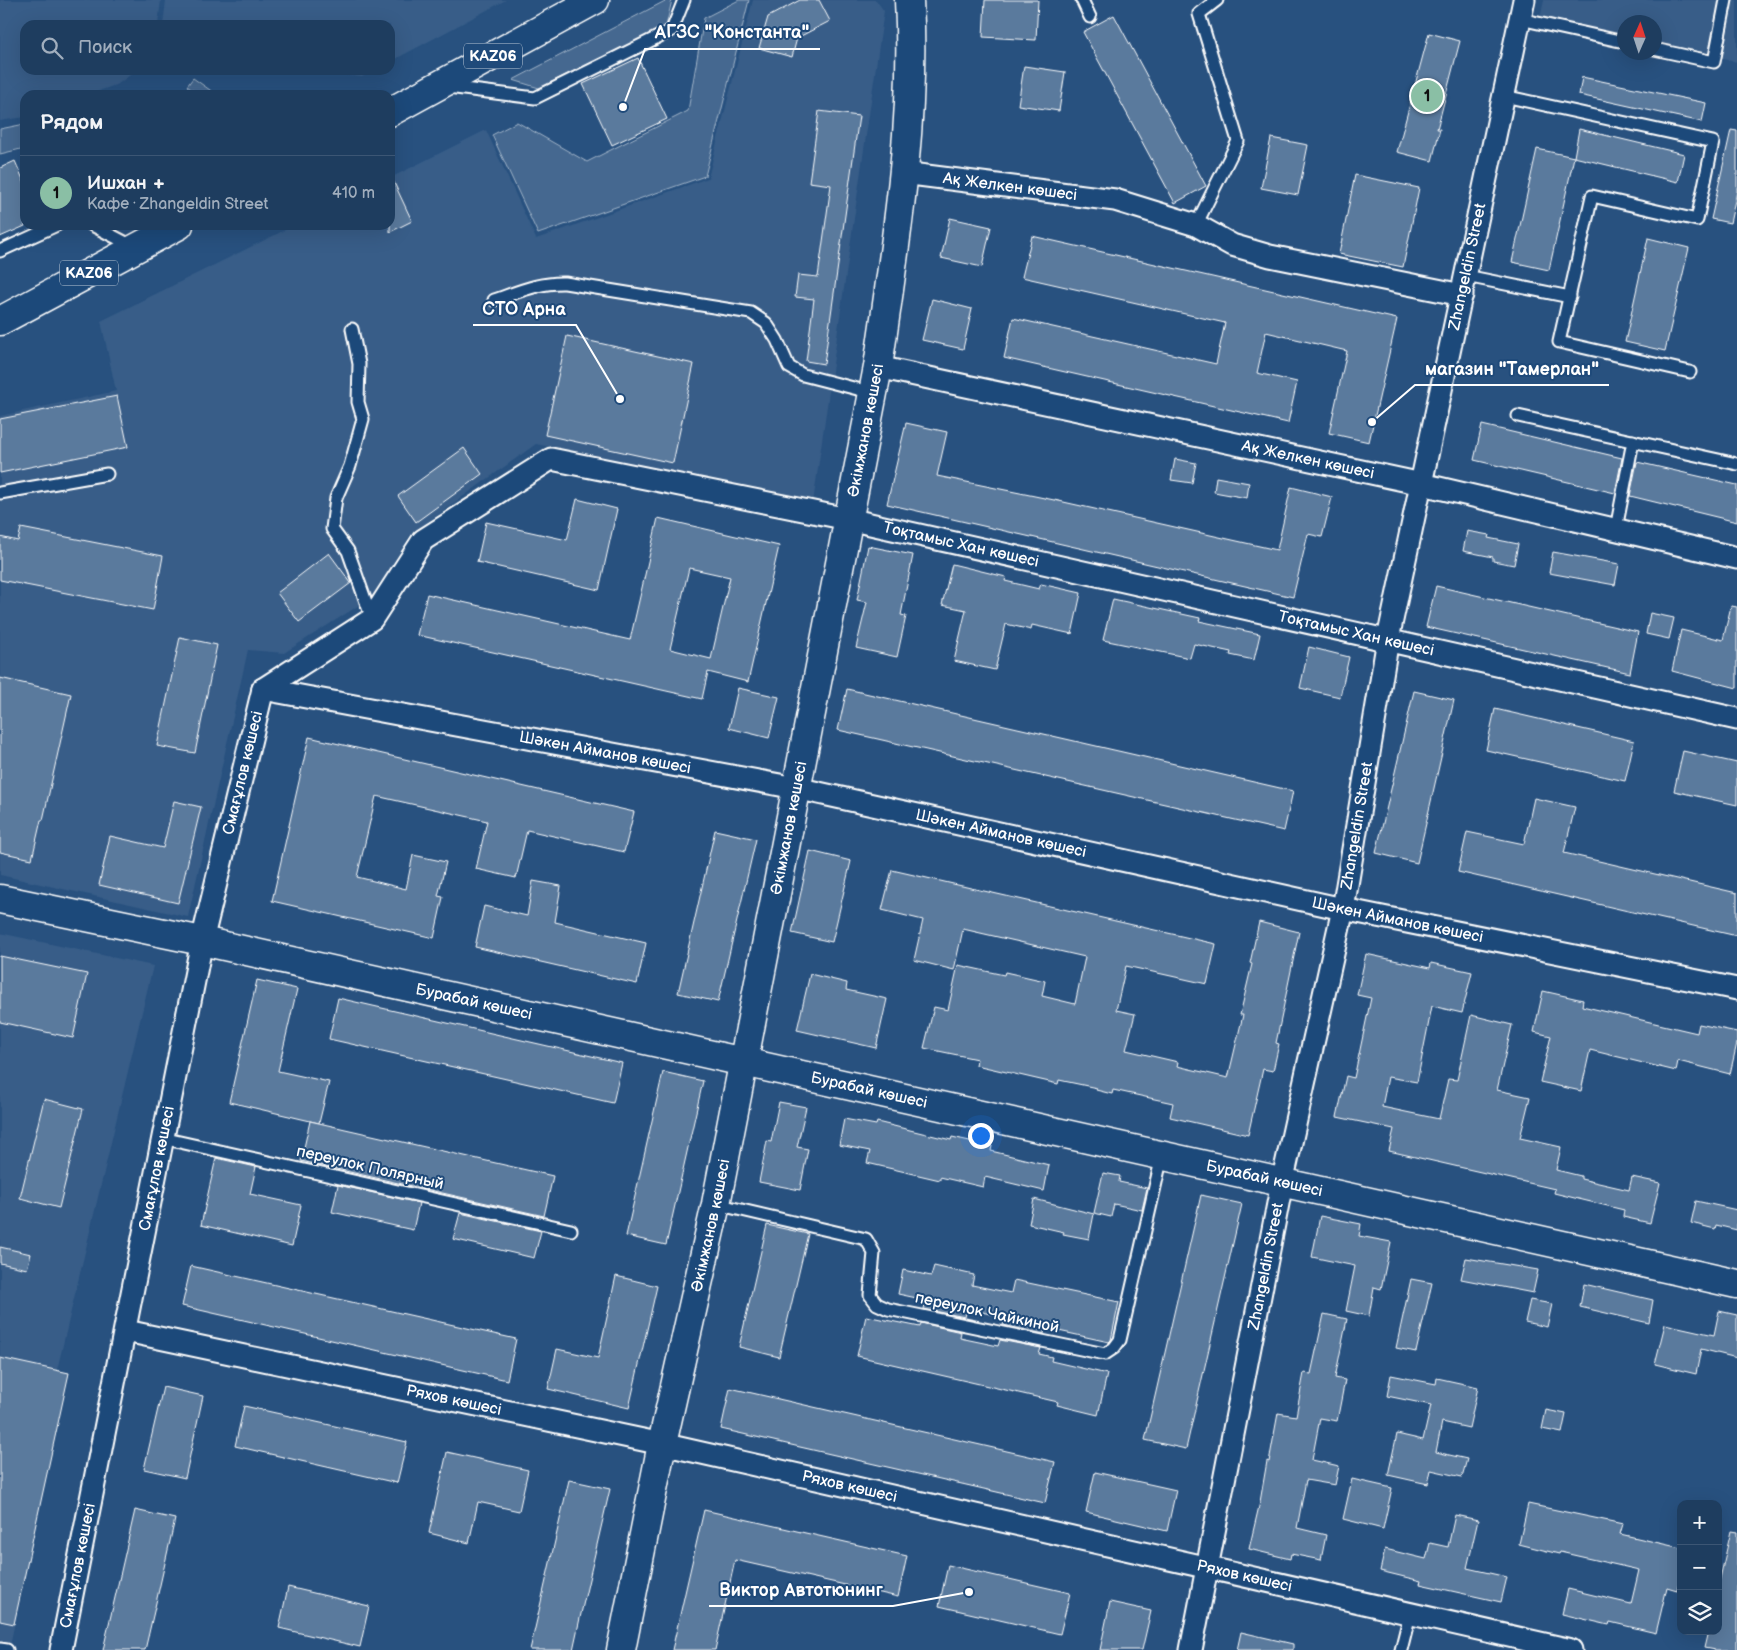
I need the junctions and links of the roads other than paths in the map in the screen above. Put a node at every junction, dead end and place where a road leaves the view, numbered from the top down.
1 (595, 0) edge
2 (684, 0) edge
3 (909, 0) edge
4 (1082, 0) edge
5 (1218, 0) edge
6 (1726, 0) edge
7 (1522, 10) edge
8 (1090, 17) dead end
9 (1617, 40) edge
10 (1662, 51) edge
11 (439, 85) junction
12 (1504, 96) junction
13 (395, 109) edge
14 (903, 173) junction
15 (1196, 225) junction
16 (46, 230) edge
17 (133, 230) edge
18 (158, 233) edge
19 (0, 251) edge
20 (1464, 286) junction
21 (1570, 297) junction
22 (494, 300) dead end
23 (0, 321) edge
24 (352, 329) dead end
25 (1690, 372) dead end
26 (875, 380) junction
27 (1518, 416) dead end
28 (1633, 441) junction
29 (1737, 464) edge
30 (106, 474) dead end
31 (1422, 484) junction
32 (0, 492) edge
33 (848, 519) junction
34 (1616, 529) junction
35 (1737, 558) edge
36 (372, 619) junction
37 (1388, 640) junction
38 (262, 690) junction
39 (1737, 719) edge
40 (796, 788) junction
41 (0, 899) edge
42 (1343, 909) junction
43 (202, 941) junction
44 (1737, 989) edge
45 (742, 1062) junction
46 (162, 1138) junction
47 (1162, 1156) junction
48 (1282, 1182) junction
49 (716, 1204) junction
50 (571, 1230) dead end
51 (1737, 1284) edge
52 (126, 1331) junction
53 (662, 1444) junction
54 (1207, 1568) junction
55 (1410, 1614) junction
56 (0, 1649) edge
57 (7, 1650) edge
58 (61, 1650) edge
59 (621, 1650) edge
60 (1191, 1650) edge
61 (1401, 1650) edge
62 (1571, 1650) edge

1 - 11 main road, KАZ06
2 - 11 lane
3 - 14 main road, Әкімжанов көшесі
4 - 8 lane
5 - 15 lane
6 - 10 lane
7 - 9 lane
7 - 12 street, Zhangeldin Street
11 - 13 main road, KАZ06
12 - 20 street, Zhangeldin Street
12 - 21 lane
14 - 15 street, Ақ Желкен көшесі
14 - 26 main road, Әкімжанов көшесі
15 - 20 street, Ақ Желкен көшесі
16 - 19 lane
17 - 18 lane
18 - 23 main road, KАZ06
20 - 21 lane
20 - 31 street, Zhangeldin Street
21 - 25 lane
22 - 26 lane
24 - 36 lane
26 - 31 street, Ақ Желкен көшесі
26 - 33 main road, Әкімжанов көшесі
27 - 28 lane
28 - 29 lane
28 - 34 lane
30 - 32 lane
31 - 34 street, Ақ Желкен көшесі
31 - 37 street, Zhangeldin Street
33 - 36 street, Тоқтамыс Хан көшесі
33 - 37 street, Тоқтамыс Хан көшесі
33 - 40 main road, Әкімжанов көшесі
34 - 35 street, Ақ Желкен көшесі
36 - 38 street, Тоқтамыс Хан көшесі
37 - 39 street, Тоқтамыс Хан көшесі
37 - 42 street, Zhangeldin Street
38 - 40 street, Шәкен Айманов көшесі
38 - 43 street, Смағұлов көшесі
40 - 42 street, Шәкен Айманов көшесі
40 - 45 main road, Әкімжанов көшесі
41 - 43 main road, Бурабай көшесі
42 - 44 street, Шәкен Айманов көшесі
42 - 48 street, Zhangeldin Street
43 - 45 main road, Бурабай көшесі
43 - 46 street, Смағұлов көшесі
45 - 47 main road, Бурабай көшесі
45 - 49 main road, Әкімжанов көшесі
46 - 50 lane, переулок Полярный
46 - 52 street, Смағұлов көшесі
47 - 48 main road, Бурабай көшесі
47 - 49 lane, переулок Чайкиной
48 - 51 main road, Бурабай көшесі
48 - 54 street, Zhangeldin Street
49 - 53 main road, Әкімжанов көшесі
52 - 53 street, Ряхов көшесі
52 - 58 street, Смағұлов көшесі
53 - 54 street, Ряхов көшесі
53 - 59 main road, Әкімжанов көшесі
54 - 55 street, Ряхов көшесі
54 - 60 street, Zhangeldin Street
55 - 61 lane
55 - 62 street, Ряхов көшесі
56 - 57 lane

